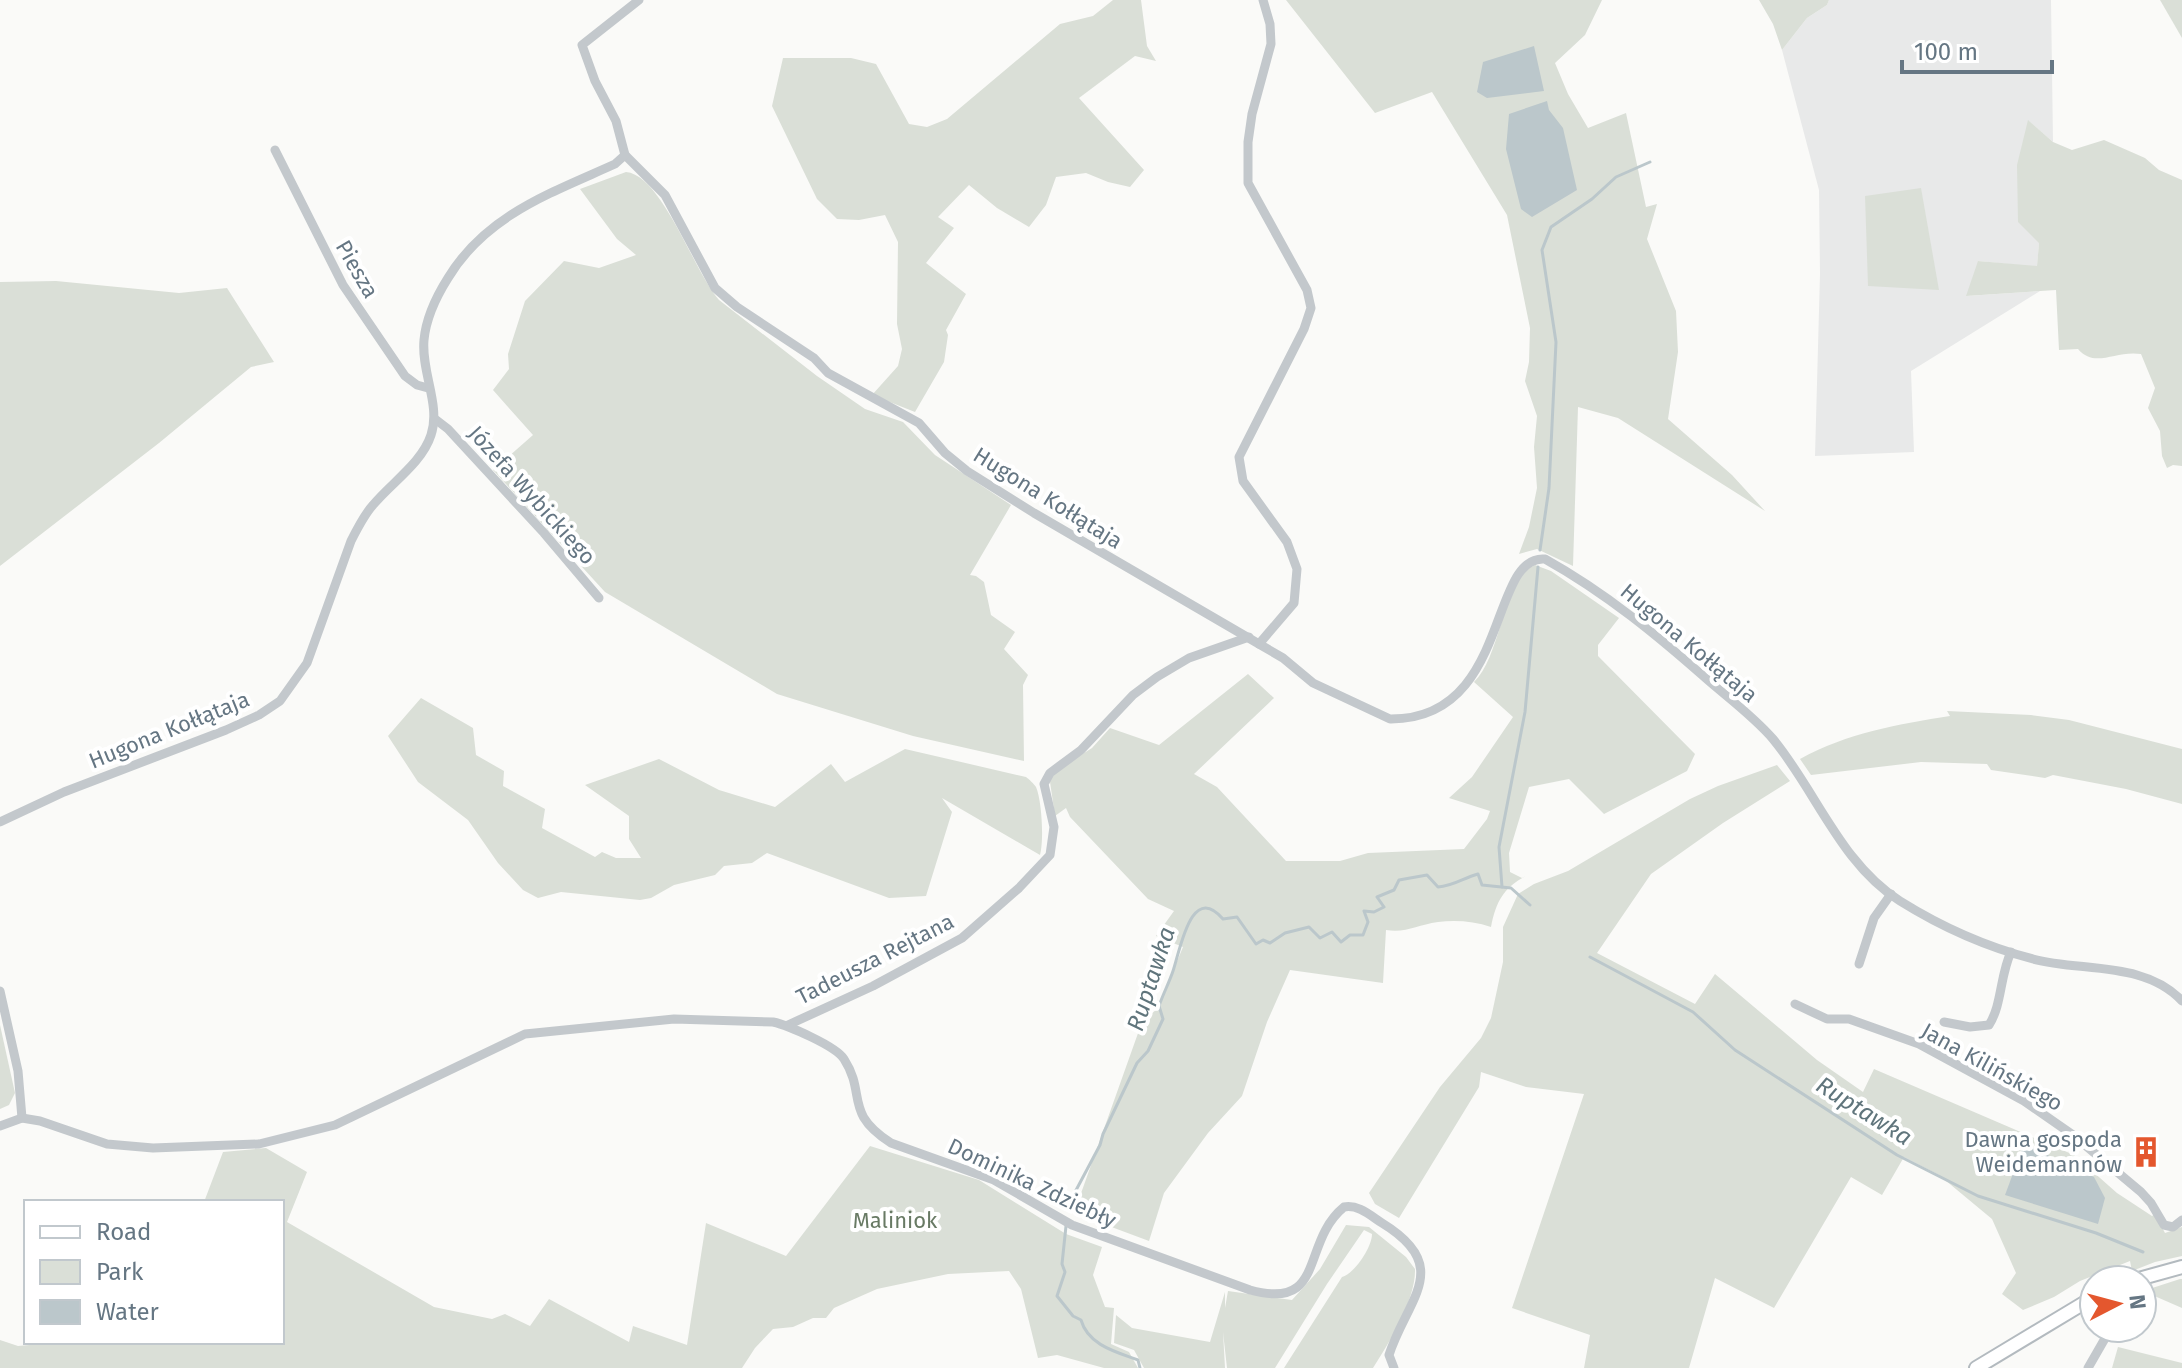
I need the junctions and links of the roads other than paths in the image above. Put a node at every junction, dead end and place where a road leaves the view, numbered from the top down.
1 (639, 0) edge
2 (1263, 0) edge
3 (275, 150) dead end
4 (625, 155) junction
5 (428, 388) junction
6 (435, 419) junction
7 (599, 598) dead end
8 (1249, 637) junction
9 (1259, 644) junction
10 (0, 822) edge
11 (1891, 894) junction
12 (2011, 952) junction
13 (1859, 964) dead end
14 (0, 991) edge
15 (2182, 1001) edge
16 (1795, 1004) dead end
17 (1944, 1022) dead end
18 (788, 1025) junction
19 (22, 1118) junction
20 (0, 1126) edge
21 (2182, 1220) edge
22 (2182, 1267) edge
23 (2158, 1274) edge
24 (2078, 1307) edge
25 (2102, 1344) edge
26 (1394, 1368) edge
27 (1976, 1368) edge
28 (2088, 1368) edge

1 - 4 street
2 - 9 street
3 - 5 street, Piesza
4 - 5 street
4 - 8 street, Hugona Kołłątaja
5 - 6 street
6 - 7 street, Józefa Wybickiego
6 - 10 street, Hugona Kołłątaja
8 - 9 street, Hugona Kołłątaja
8 - 18 street, Tadeusza Rejtana
9 - 11 street, Hugona Kołłątaja
11 - 12 street, Hugona Kołłątaja
11 - 13 street
12 - 15 street, Hugona Kołłątaja
12 - 17 street
14 - 19 street
16 - 21 street, Jana Kilińskiego
18 - 19 street, Dominika Zdziebły
18 - 26 street, Dominika Zdziebły
19 - 20 street
22 - 23 main road
24 - 27 main road
25 - 28 street

